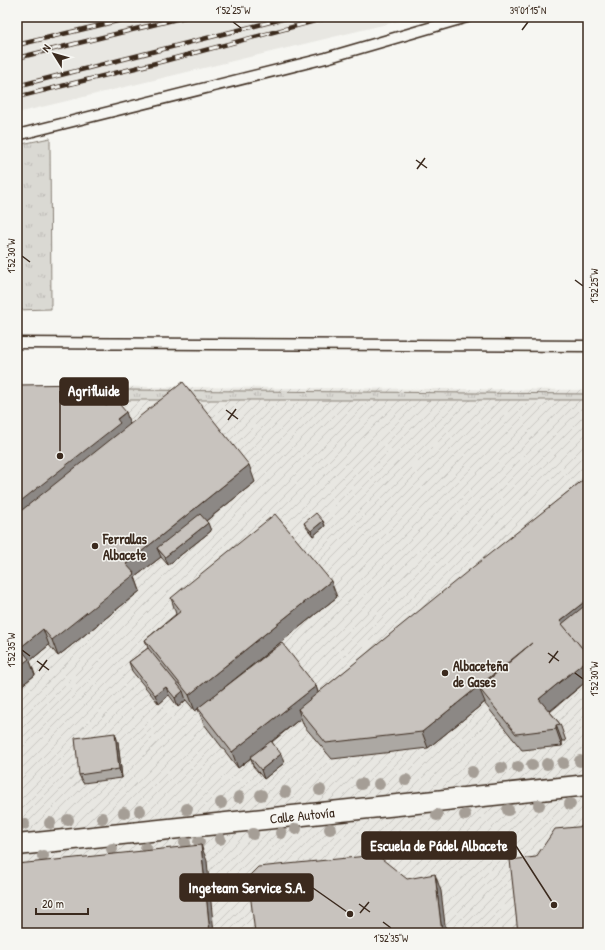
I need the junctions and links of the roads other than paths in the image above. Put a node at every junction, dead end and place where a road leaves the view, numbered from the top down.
1 (467, 17) edge
2 (17, 135) edge
3 (17, 343) edge
4 (588, 346) edge
5 (588, 784) edge
6 (17, 845) edge

1 - 2 lane
3 - 4 lane
5 - 6 street, Calle Autovía

